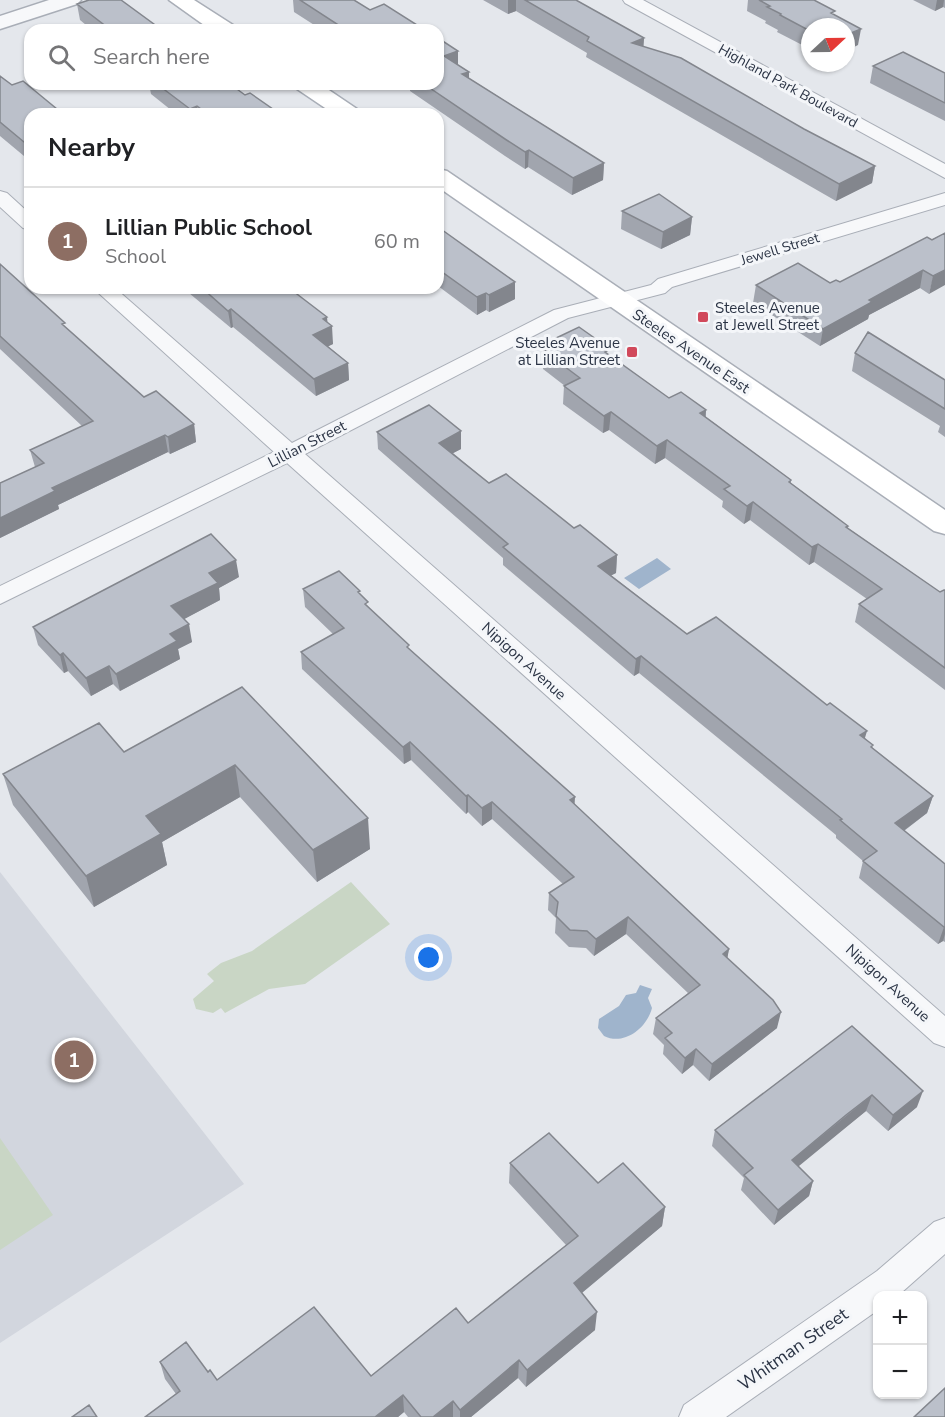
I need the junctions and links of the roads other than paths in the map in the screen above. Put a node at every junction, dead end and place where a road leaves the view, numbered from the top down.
1 (70, 0) edge
2 (180, 0) edge
3 (631, 0) edge
4 (0, 23) edge
5 (216, 24) edge
6 (314, 90) edge
7 (340, 108) edge
8 (945, 172) edge
9 (444, 180) edge
10 (0, 197) edge
11 (945, 199) edge
12 (24, 219) edge
13 (110, 294) edge
14 (616, 300) junction
15 (290, 453) junction
16 (945, 524) edge
17 (0, 596) edge
18 (945, 1034) edge
19 (945, 1233) edge
20 (696, 1417) edge

1 - 4 street
2 - 5 main road
3 - 8 street, Highland Park Boulevard
6 - 7 main road
9 - 14 main road, Steeles Avenue East
10 - 12 street
11 - 14 street, Jewell Street
13 - 15 street, Nipigon Avenue
14 - 15 street, Lillian Street
14 - 16 main road, Steeles Avenue East
15 - 17 street, Lillian Street
15 - 18 street, Nipigon Avenue
19 - 20 street, Whitman Street

